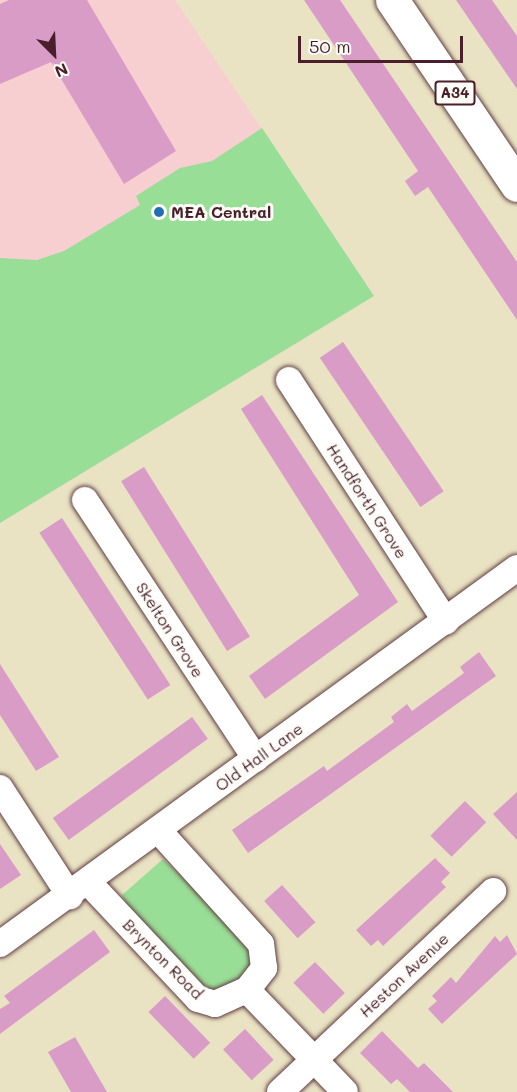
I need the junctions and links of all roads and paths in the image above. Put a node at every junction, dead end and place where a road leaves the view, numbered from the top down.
1 (392, 0) edge
2 (517, 185) edge
3 (289, 380) dead end
4 (85, 500) dead end
5 (513, 580) edge
6 (446, 622) junction
7 (256, 759) junction
8 (0, 788) edge
9 (158, 831) junction
10 (79, 890) junction
11 (493, 891) dead end
12 (0, 944) edge
13 (247, 990) junction
14 (314, 1060) junction
15 (280, 1092) edge
16 (345, 1092) edge

1 - 2 highway, A34
3 - 6 street, Handforth Grove
4 - 7 street, Skelton Grove
5 - 6 street, Old Hall Lane
6 - 7 street, Old Hall Lane
7 - 9 street, Old Hall Lane
8 - 10 street, Brynton Road
9 - 10 street, Old Hall Lane
9 - 13 street
10 - 12 street, Old Hall Lane
10 - 13 street, Brynton Road
11 - 14 street, Heston Avenue
13 - 14 street
14 - 15 street, Heston Avenue
14 - 16 street

